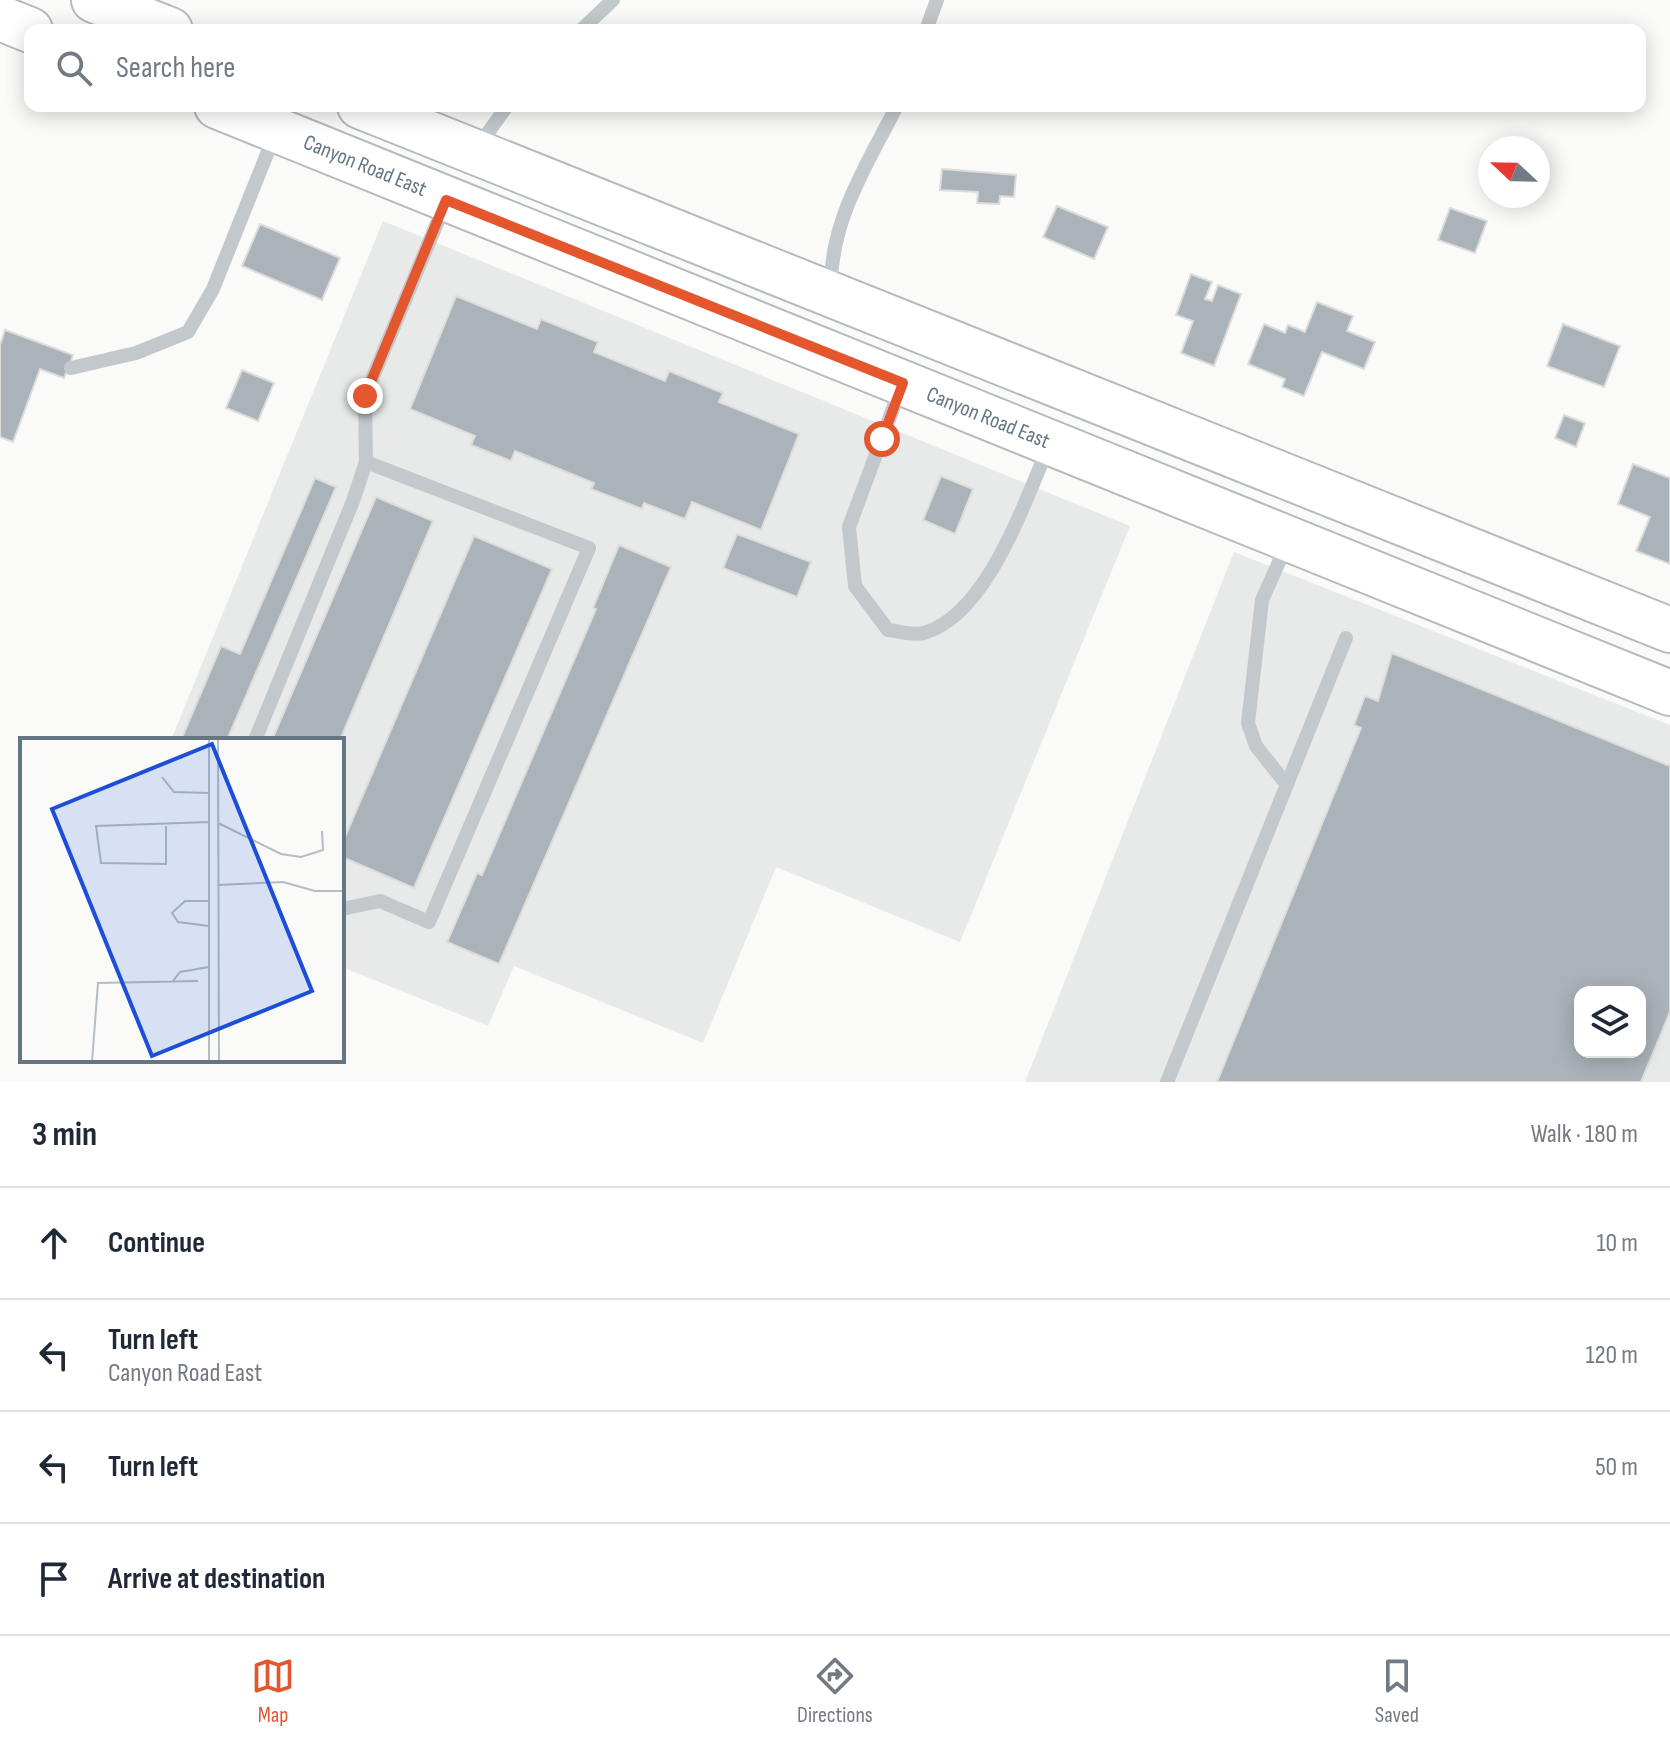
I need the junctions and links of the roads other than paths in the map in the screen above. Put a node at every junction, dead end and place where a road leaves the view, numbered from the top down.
1 (94, 0) edge
2 (613, 0) edge
3 (937, 0) edge
4 (0, 18) edge
5 (155, 24) edge
6 (587, 24) edge
7 (928, 24) edge
8 (24, 28) edge
9 (232, 112) edge
10 (375, 112) edge
11 (503, 112) edge
12 (894, 112) edge
13 (277, 130) junction
14 (475, 152) junction
15 (446, 200) junction
16 (831, 294) junction
17 (71, 368) dead end
18 (903, 383) junction
19 (1051, 443) junction
20 (366, 462) junction
21 (1289, 540) junction
22 (1670, 630) edge
23 (1346, 638) dead end
24 (1670, 693) edge
25 (256, 738) edge
26 (1287, 785) junction
27 (344, 909) edge
28 (1167, 1082) edge

1 - 5 main road
2 - 6 lane
3 - 7 lane
4 - 8 main road
9 - 13 main road, Canyon Road East
10 - 14 main road
11 - 14 lane
12 - 16 lane
13 - 15 main road, Canyon Road East
13 - 17 lane
14 - 16 main road
15 - 18 main road, Canyon Road East
15 - 20 lane
16 - 22 main road
18 - 19 main road, Canyon Road East
18 - 19 lane
19 - 21 main road, Canyon Road East
20 - 25 lane
20 - 27 lane
21 - 24 main road, Canyon Road East
21 - 26 lane
23 - 26 lane
26 - 28 lane

